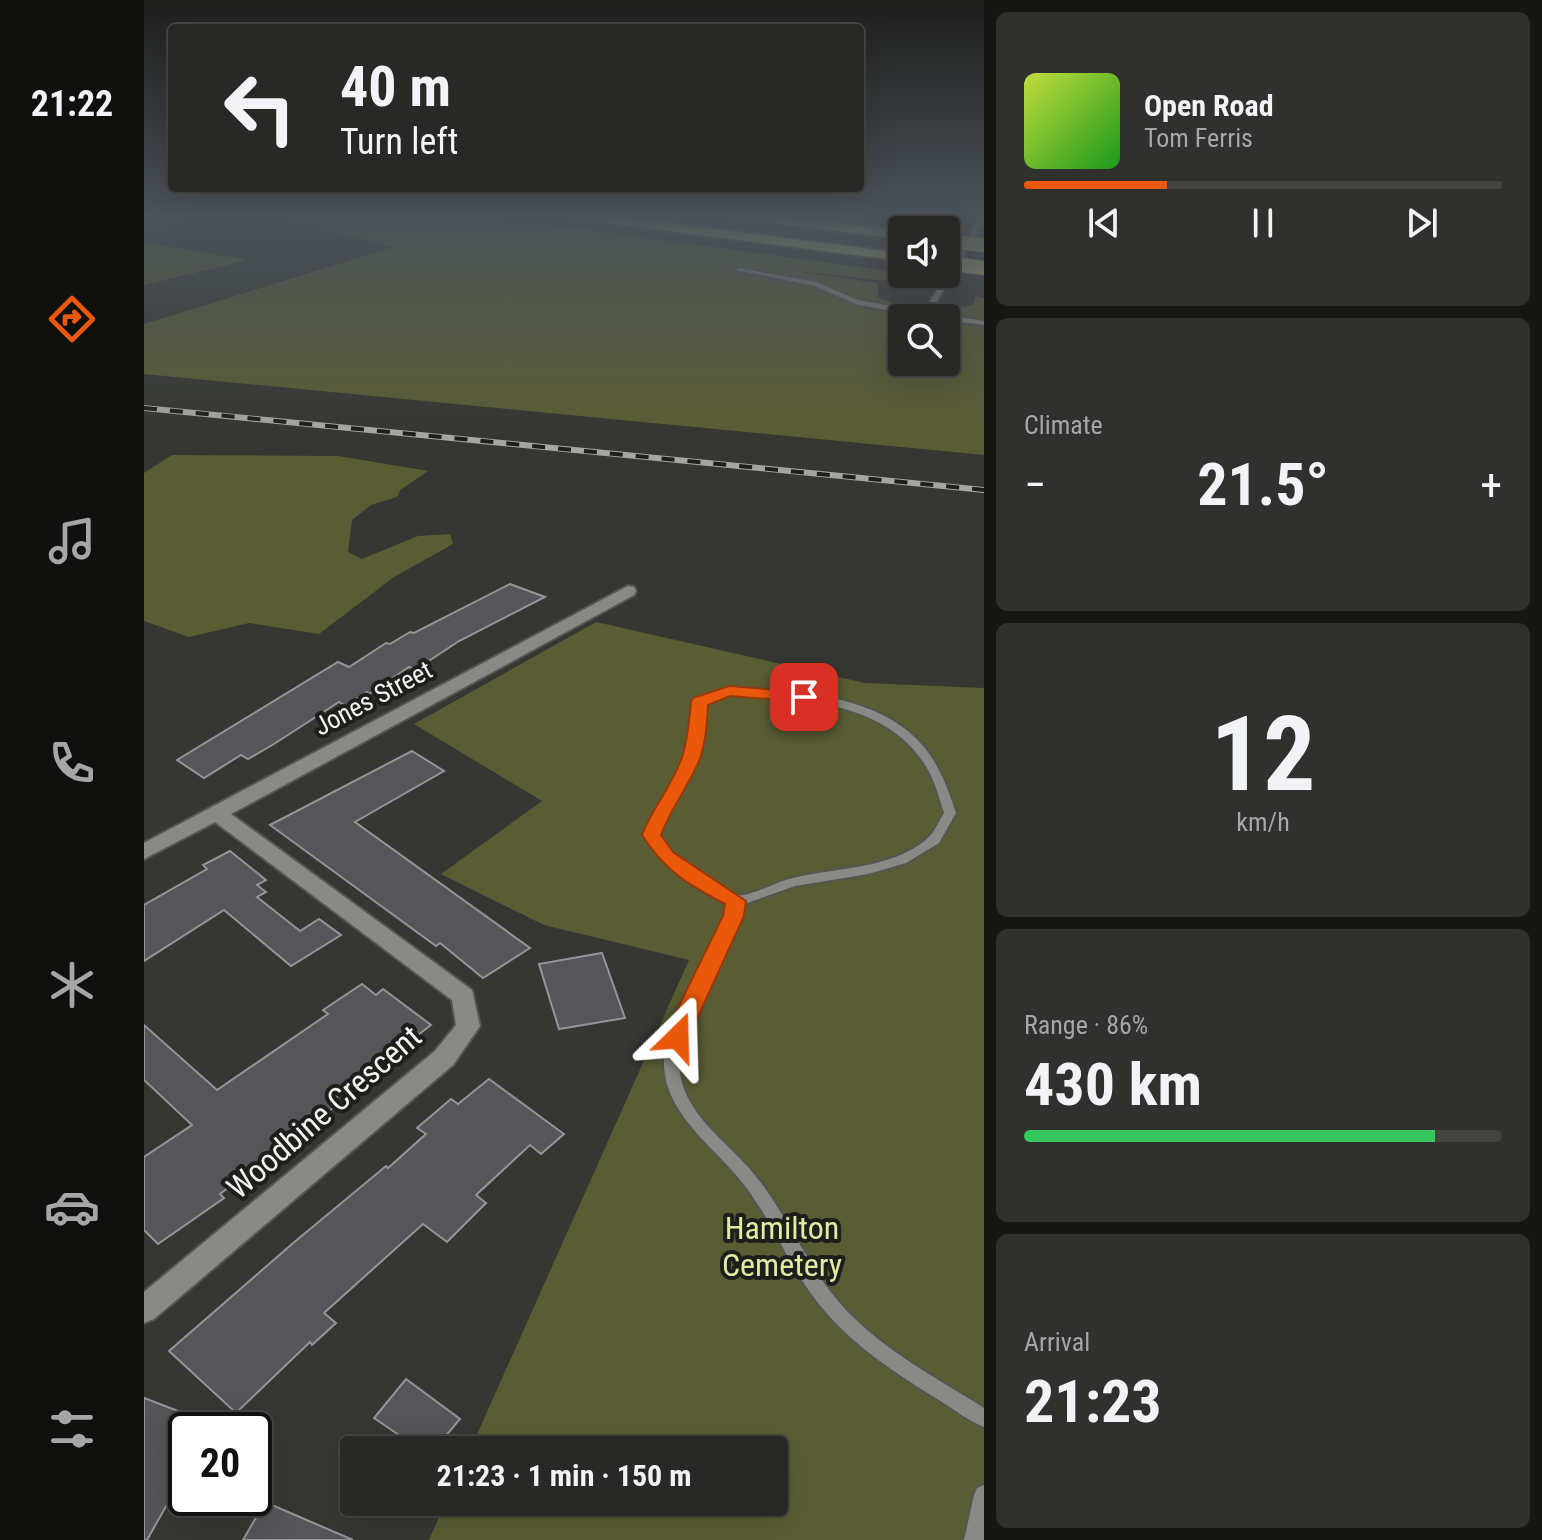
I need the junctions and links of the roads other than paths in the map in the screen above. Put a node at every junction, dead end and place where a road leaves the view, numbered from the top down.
1 (816, 286) edge
2 (942, 286) edge
3 (932, 304) edge
4 (888, 308) edge
5 (960, 320) edge
6 (984, 323) edge
7 (628, 591) dead end
8 (216, 813) junction
9 (144, 852) edge
10 (736, 901) junction
11 (144, 1310) edge
12 (984, 1418) edge
13 (984, 1495) edge
14 (974, 1540) edge

1 - 4 lane
2 - 3 lane
5 - 6 lane
7 - 8 street, Jones Street
8 - 9 street, Jones Street
8 - 11 street, Woodbine Crescent
10 - 10 lane
10 - 12 lane
13 - 14 lane

